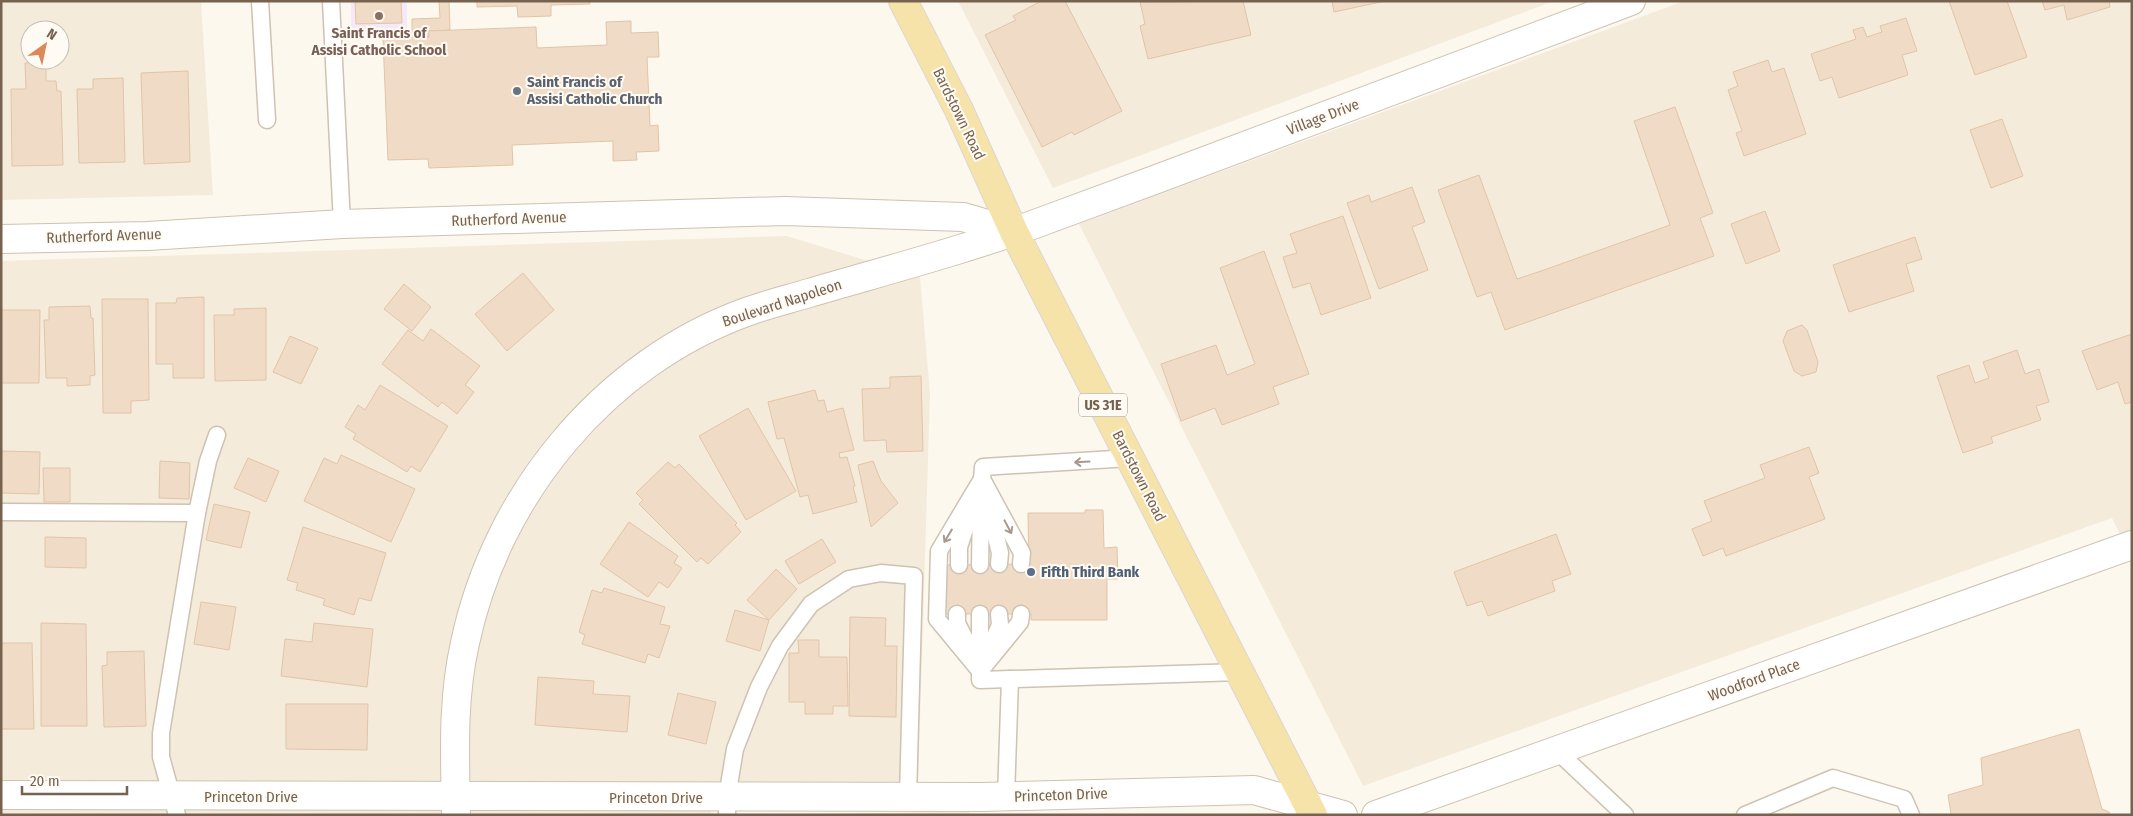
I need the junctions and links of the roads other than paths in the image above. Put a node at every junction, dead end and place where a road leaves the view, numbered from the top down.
1 (260, 1) edge
2 (331, 1) edge
3 (903, 1) edge
4 (1631, 1) edge
5 (267, 120) dead end
6 (342, 224) junction
7 (1014, 232) junction
8 (1, 239) edge
9 (217, 435) dead end
10 (1130, 458) junction
11 (982, 479) junction
12 (1, 512) edge
13 (197, 513) junction
14 (2132, 545) edge
15 (999, 564) dead end
16 (1021, 564) dead end
17 (959, 565) dead end
18 (980, 565) dead end
19 (957, 614) dead end
20 (980, 614) dead end
21 (999, 614) dead end
22 (1021, 614) dead end
23 (1240, 672) junction
24 (980, 676) junction
25 (1010, 679) junction
26 (1556, 750) junction
27 (1, 795) edge
28 (908, 797) junction
29 (990, 803) edge
30 (175, 805) edge
31 (456, 806) edge
32 (727, 806) edge
33 (1311, 810) edge
34 (1343, 815) edge
35 (1376, 815) edge
36 (1625, 815) edge
37 (1745, 815) edge
38 (1910, 815) edge

1 - 5 lane
2 - 6 lane
3 - 7 main road, Bardstown Road / US 31E
4 - 7 street, Village Drive
6 - 7 street, Rutherford Avenue
6 - 8 street, Rutherford Avenue
7 - 10 main road, Bardstown Road / US 31E
7 - 31 street, Boulevard Napoleon
9 - 13 lane
10 -> 11 lane
10 - 23 main road, Bardstown Road / US 31E
11 - 15 lane
11 -> 16 lane
11 - 17 lane
11 - 18 lane
11 -> 24 lane
12 - 13 lane
13 - 30 lane
14 - 26 street, Woodford Place
19 - 24 lane
20 - 24 lane
21 - 24 lane
22 - 24 lane
23 - 25 lane
23 - 33 main road, Bardstown Road / US 31E
24 - 25 lane
25 - 29 lane
26 - 35 street, Woodford Place
26 - 36 lane
27 - 30 street, Princeton Drive
28 - 29 street, Princeton Drive
28 - 32 street, Princeton Drive
28 - 32 lane
29 - 33 street, Princeton Drive
30 - 31 street, Princeton Drive
31 - 32 street, Princeton Drive
33 - 34 street
37 - 38 lane

